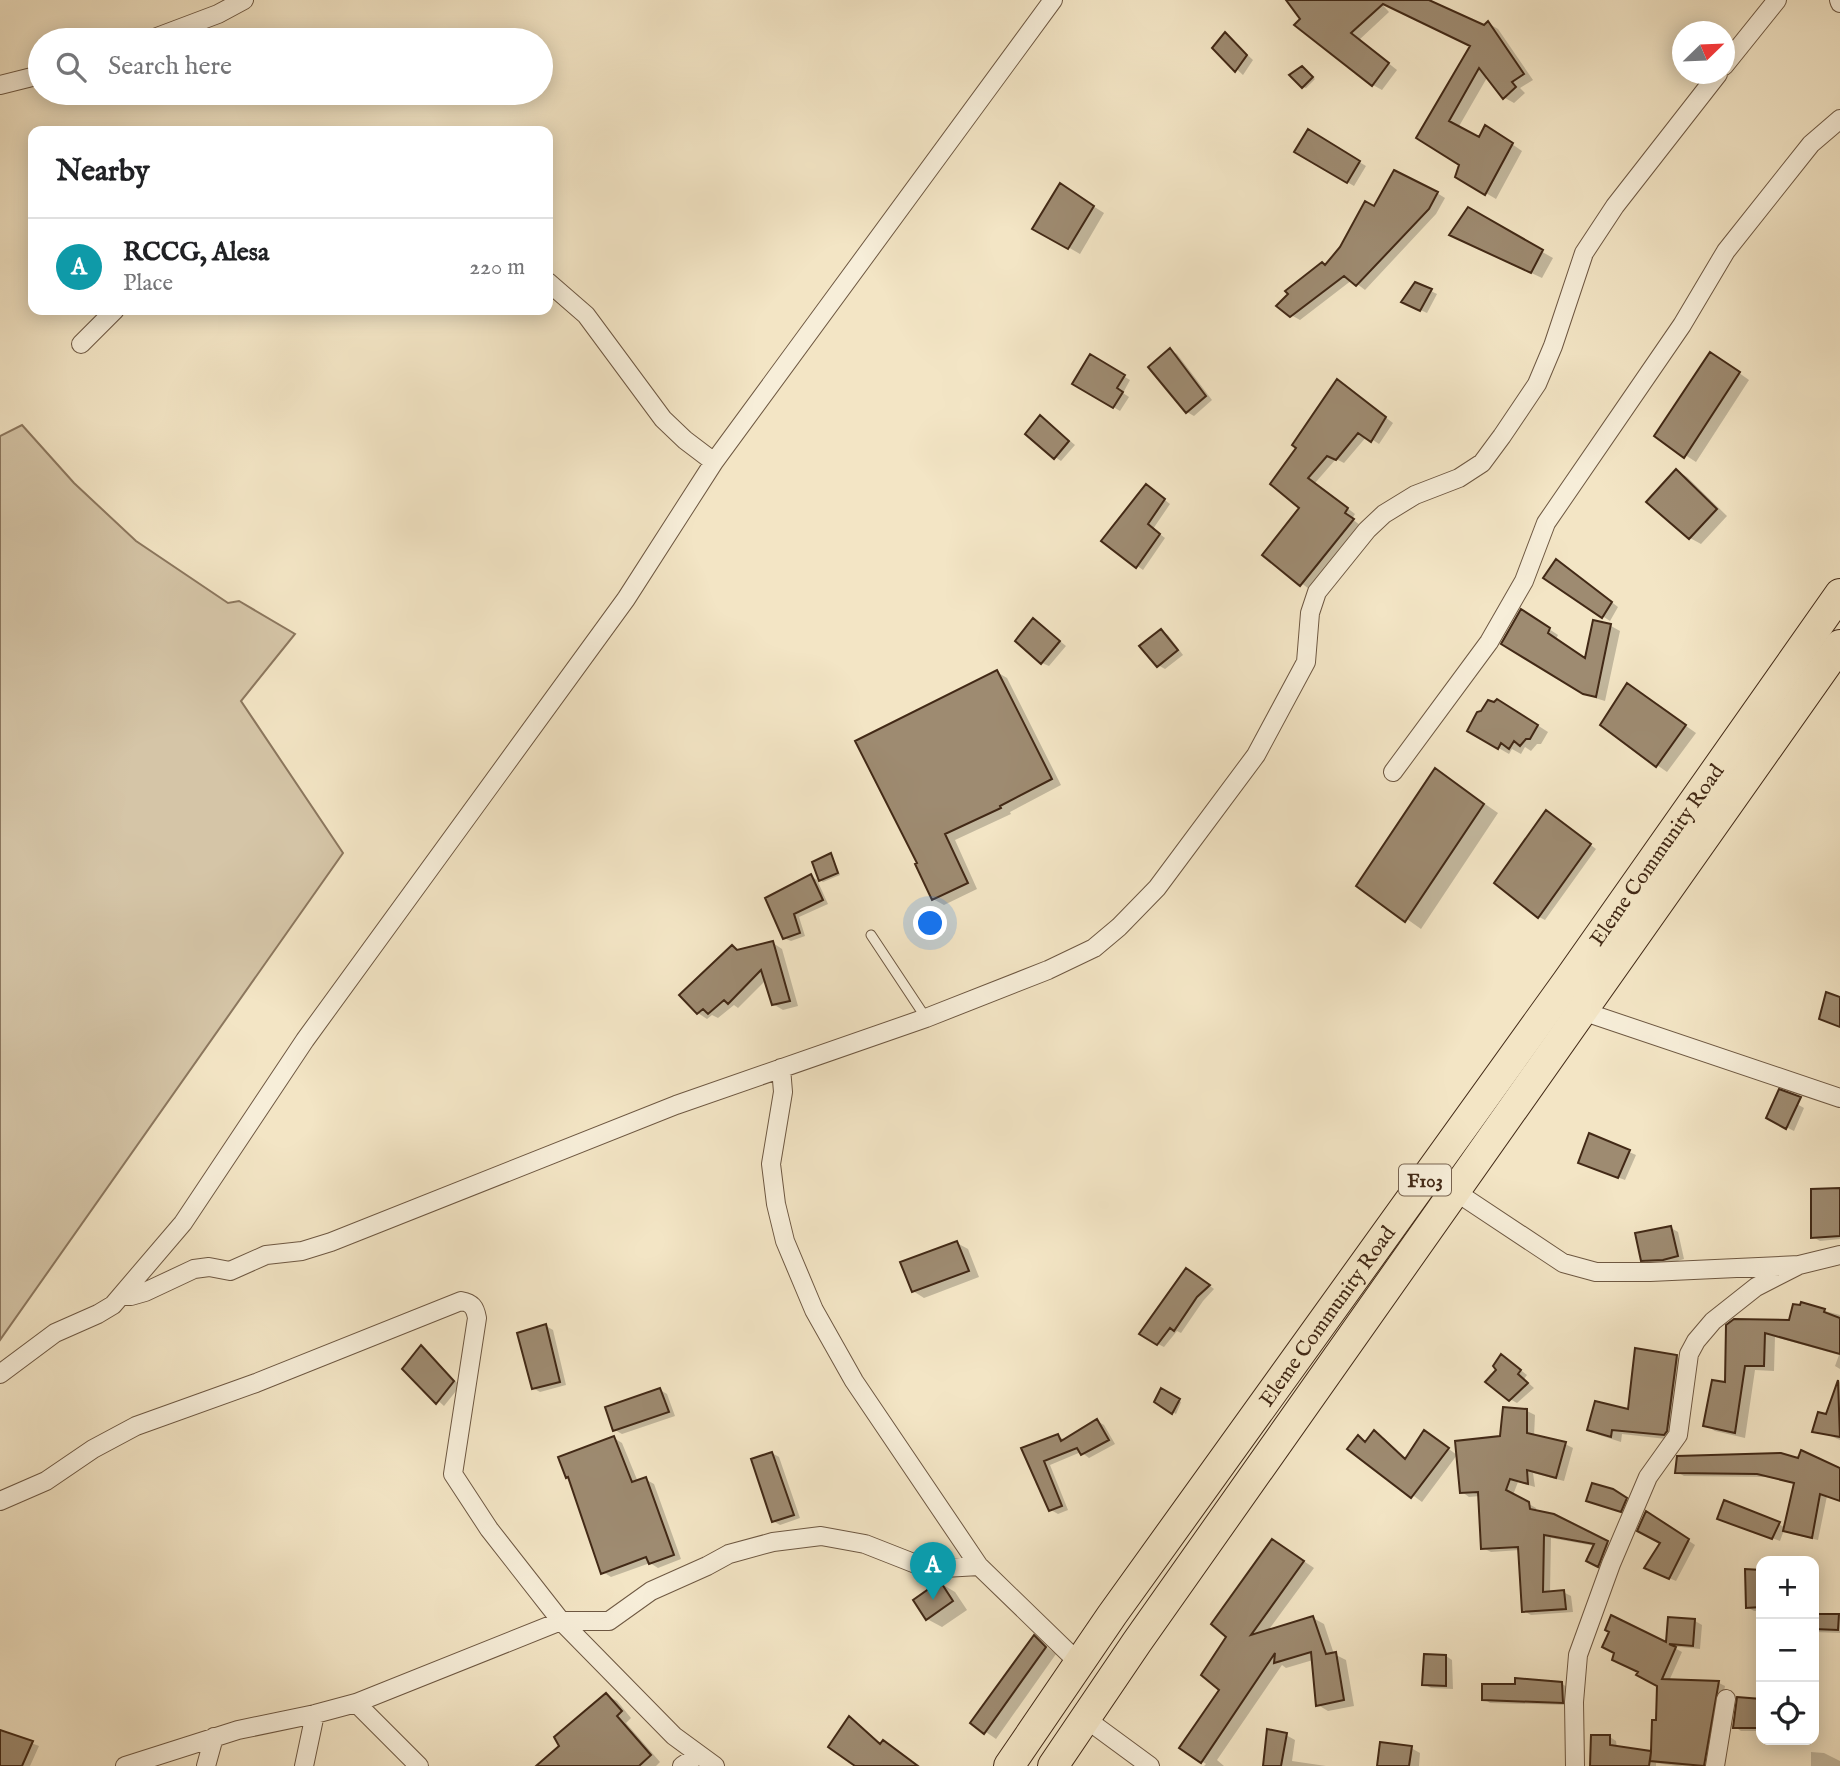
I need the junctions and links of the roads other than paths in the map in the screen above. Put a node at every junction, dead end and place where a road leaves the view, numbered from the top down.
1 (244, 0) edge
2 (1053, 0) edge
3 (1777, 0) edge
4 (181, 28) edge
5 (1735, 52) edge
6 (28, 78) edge
7 (1710, 84) edge
8 (0, 85) edge
9 (1840, 119) edge
10 (553, 286) edge
11 (110, 315) edge
12 (81, 344) dead end
13 (714, 462) junction
14 (1840, 594) edge
15 (1840, 645) edge
16 (1393, 772) dead end
17 (871, 935) dead end
18 (1582, 1011) junction
19 (926, 1018) junction
20 (781, 1068) junction
21 (1840, 1098) edge
22 (1456, 1192) junction
23 (1840, 1255) edge
24 (1799, 1265) junction
25 (122, 1296) junction
26 (0, 1374) edge
27 (0, 1501) edge
28 (979, 1566) junction
29 (561, 1621) junction
30 (1079, 1664) junction
31 (1726, 1699) dead end
32 (356, 1703) junction
33 (315, 1714) junction
34 (1086, 1719) junction
35 (214, 1737) junction
36 (698, 1755) junction
37 (125, 1766) edge
38 (206, 1766) edge
39 (304, 1766) edge
40 (419, 1766) edge
41 (682, 1766) edge
42 (715, 1766) edge
43 (1009, 1766) edge
44 (1053, 1766) edge
45 (1150, 1766) edge
46 (1575, 1766) edge
47 (1715, 1766) edge

1 - 4 street
2 - 13 street
3 - 5 street
6 - 8 street
7 - 19 street
9 - 16 street
10 - 13 street
11 - 12 street
13 - 25 street
14 - 30 main road, Eleme Community Road / F103
15 - 18 main road, Eleme Community Road / F103
17 - 19 lane
18 - 21 street
18 - 22 main road, Eleme Community Road / F103
19 - 20 street
20 - 25 street
20 - 28 street
22 - 24 street
22 - 34 main road, Eleme Community Road / F103
23 - 24 street
24 - 46 street
25 - 26 street
27 - 29 street
28 - 29 street
28 - 30 street
29 - 32 street
29 - 36 street
30 - 43 main road, Eleme Community Road / F103
31 - 47 street
32 - 33 street
32 - 40 street
33 - 35 street
33 - 39 street
34 - 44 main road, Eleme Community Road / F103
34 - 45 street
35 - 37 street
35 - 38 street
36 - 41 street
36 - 42 street

